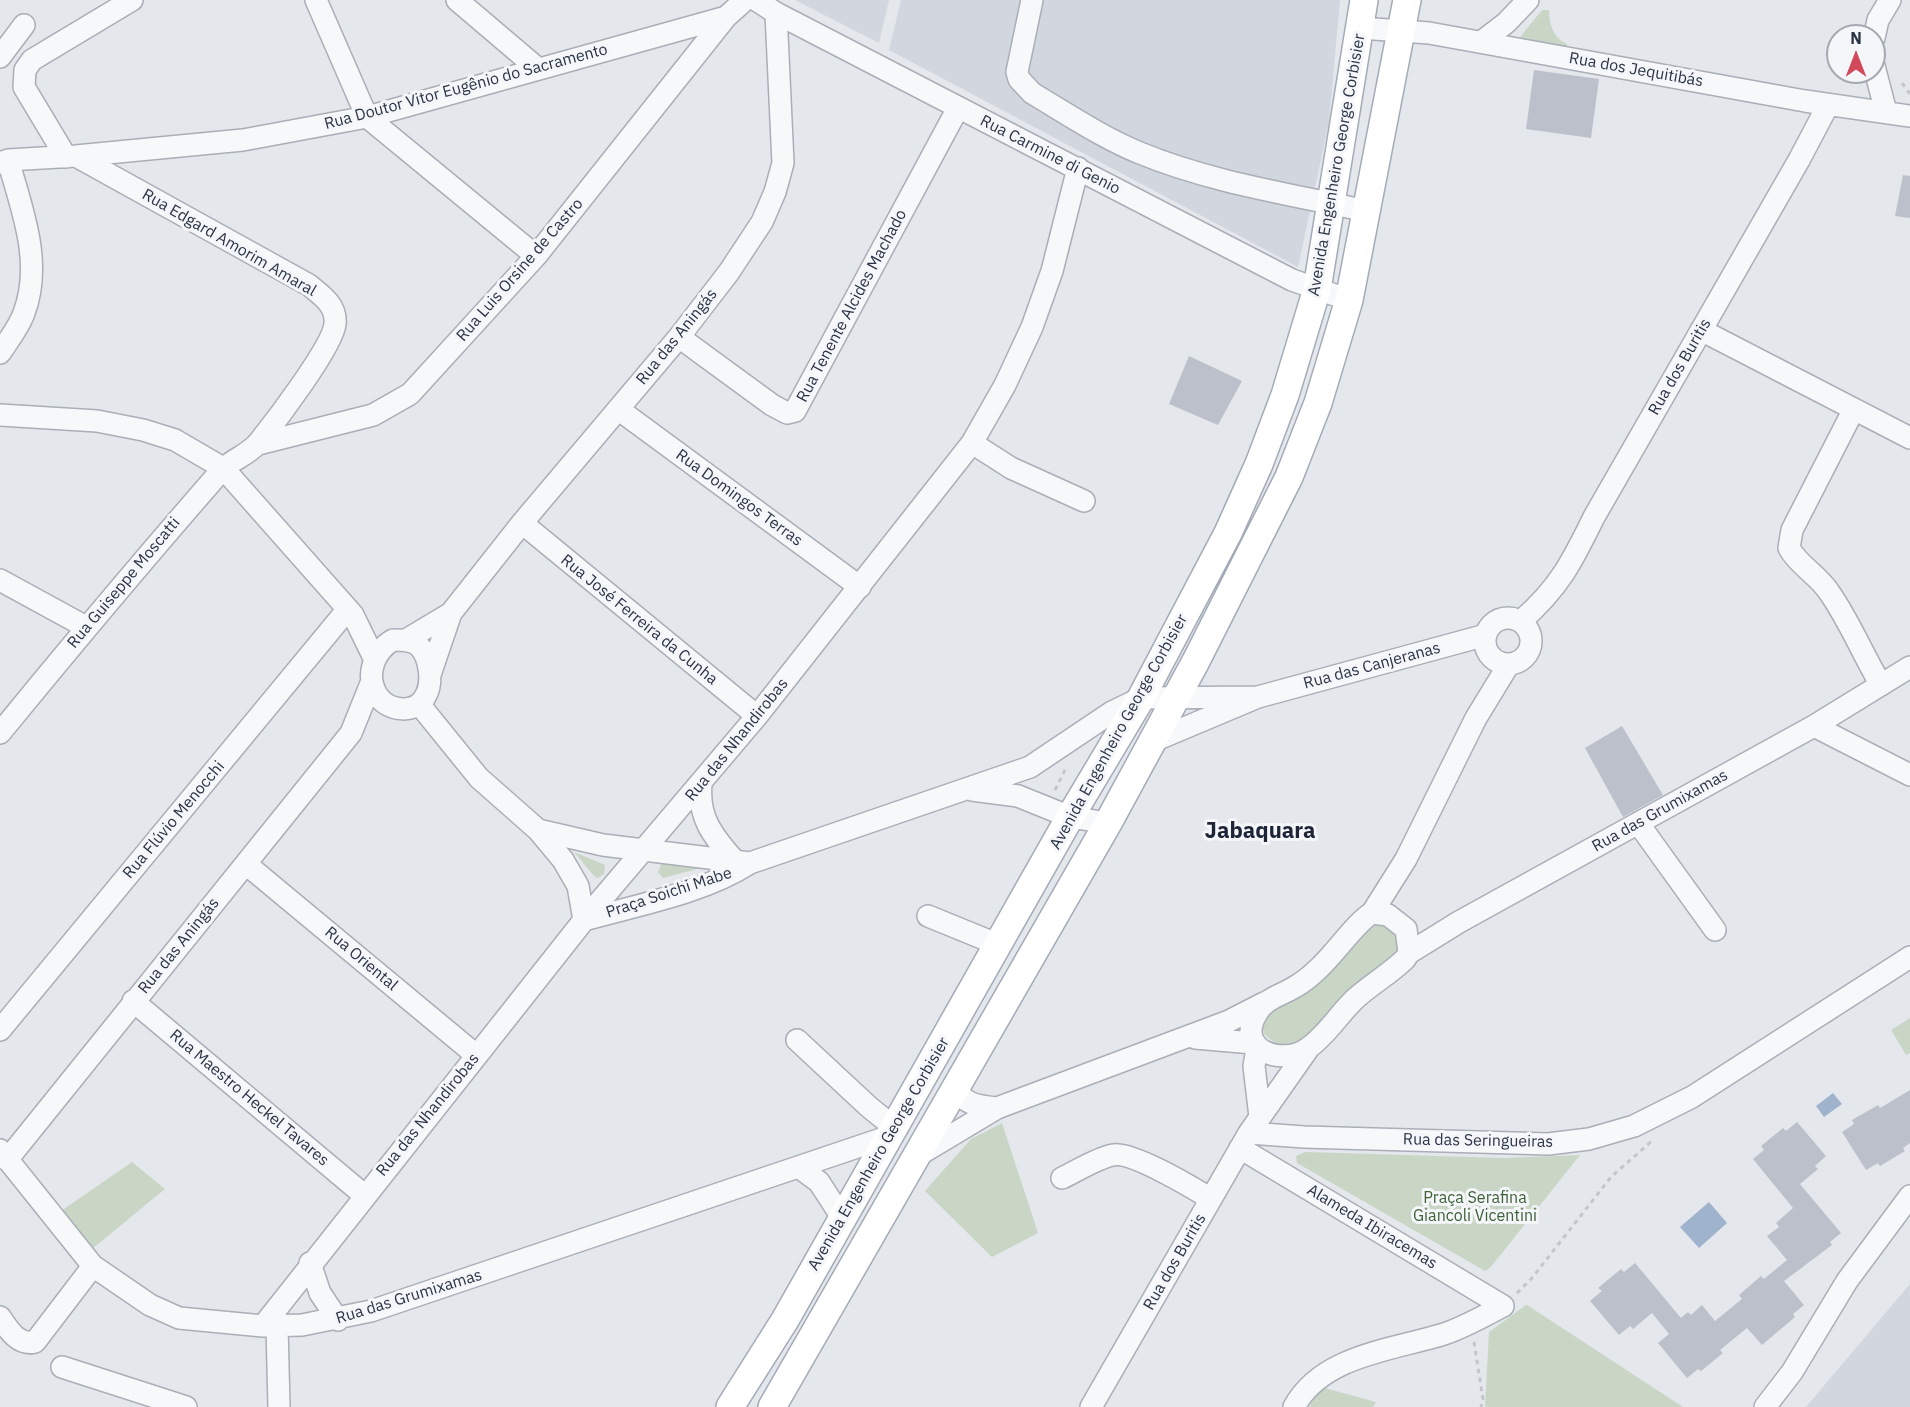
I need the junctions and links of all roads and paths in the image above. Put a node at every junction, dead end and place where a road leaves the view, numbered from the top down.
1 (132, 0) edge
2 (316, 0) edge
3 (457, 0) edge
4 (745, 0) edge
5 (756, 0) edge
6 (1032, 0) edge
7 (1364, 0) edge
8 (1407, 0) edge
9 (1528, 0) edge
10 (1890, 0) edge
11 (776, 13) junction
12 (726, 17) junction
13 (1877, 24) edge
14 (24, 25) dead end
15 (1361, 28) junction
16 (1402, 32) junction
17 (1481, 42) junction
18 (0, 57) edge
19 (537, 68) junction
20 (1902, 83) dead end
21 (1879, 84) edge
22 (1910, 94) edge
23 (1828, 105) junction
24 (958, 108) junction
25 (1886, 112) junction
26 (1910, 116) edge
27 (367, 117) junction
28 (71, 156) junction
29 (4, 161) edge
30 (1078, 168) junction
31 (1332, 204) junction
32 (1366, 211) junction
33 (536, 255) junction
34 (1317, 289) junction
35 (1349, 300) junction
36 (1701, 330) junction
37 (679, 337) junction
38 (0, 353) edge
39 (618, 409) junction
40 (1854, 409) junction
41 (0, 415) edge
42 (1910, 438) edge
43 (972, 443) junction
44 (258, 444) junction
45 (223, 468) junction
46 (1084, 501) dead end
47 (522, 523) junction
48 (0, 580) edge
49 (860, 586) junction
50 (350, 612) junction
51 (451, 613) junction
52 (1521, 621) junction
53 (86, 627) junction
54 (1486, 635) junction
55 (399, 640) junction
56 (374, 658) junction
57 (1501, 661) junction
58 (1910, 667) edge
59 (429, 677) junction
60 (372, 681) junction
61 (1881, 685) junction
62 (1175, 697) junction
63 (1258, 697) junction
64 (1141, 698) junction
65 (419, 704) junction
66 (399, 710) junction
67 (757, 716) junction
68 (1814, 726) junction
69 (0, 733) edge
70 (351, 733) junction
71 (1151, 742) junction
72 (1030, 767) junction
73 (1910, 775) edge
74 (701, 784) junction
75 (965, 789) junction
76 (1027, 799) junction
77 (1070, 817) junction
78 (1108, 823) junction
79 (1638, 823) junction
80 (538, 830) junction
81 (646, 849) junction
82 (742, 861) junction
83 (246, 864) junction
84 (1380, 914) junction
85 (928, 916) dead end
86 (584, 921) junction
87 (1715, 930) dead end
88 (999, 945) junction
89 (1408, 953) junction
90 (1910, 957) edge
91 (133, 1001) junction
92 (1264, 1003) junction
93 (0, 1030) edge
94 (1182, 1039) junction
95 (797, 1040) dead end
96 (1255, 1046) junction
97 (1308, 1049) junction
98 (476, 1055) junction
99 (955, 1089) junction
100 (997, 1108) junction
101 (892, 1132) junction
102 (1250, 1133) junction
103 (1655, 1138) dead end
104 (4, 1155) edge
105 (916, 1157) junction
106 (800, 1168) junction
107 (1062, 1178) dead end
108 (364, 1195) junction
109 (1910, 1196) edge
110 (1211, 1199) junction
111 (843, 1219) junction
112 (310, 1263) junction
113 (93, 1266) junction
114 (1503, 1306) junction
115 (0, 1317) edge
116 (338, 1320) junction
117 (1471, 1323) junction
118 (270, 1326) junction
119 (62, 1367) dead end
120 (186, 1407) edge
121 (279, 1407) edge
122 (730, 1407) edge
123 (772, 1407) edge
124 (1090, 1407) edge
125 (1294, 1407) edge
126 (1481, 1407) edge
127 (1765, 1407) edge

1 - 28 street
2 - 27 street
3 - 19 street
4 - 12 street, Rua Doutor Vitor Eugênio do Sacramento
5 - 11 street, Rua Carmine di Genio
6 - 31 street
7 - 15 main road, Avenida Engenheiro George Corbisier
8 - 16 main road, Avenida Engenheiro George Corbisier
9 - 17 street
10 - 13 street
11 - 24 street, Rua Carmine di Genio
11 - 37 street, Rua das Aningás
12 - 19 street, Rua Doutor Vitor Eugênio do Sacramento
12 - 33 street, Rua Luis Orsine de Castro
14 - 18 street
15 - 16 street, Rua dos Jequitibás
15 - 31 main road, Avenida Engenheiro George Corbisier
16 - 17 street, Rua dos Jequitibás
16 - 32 main road, Avenida Engenheiro George Corbisier
17 - 23 street, Rua dos Jequitibás
19 - 27 street, Rua Doutor Vitor Eugênio do Sacramento
20 - 22 path
21 - 25 street
23 - 25 street, Rua dos Jequitibás
23 - 36 street, Rua dos Buritis
24 - 30 street, Rua Carmine di Genio
24 - 37 street, Rua Tenente Alcides Machado
25 - 26 street, Rua dos Jequitibás
27 - 28 street, Rua Doutor Vitor Eugênio do Sacramento
27 - 33 street
28 - 29 street, Rua Doutor Vitor Eugênio do Sacramento
28 - 44 street, Rua Edgard Amorim Amaral
29 - 38 street
30 - 34 street, Rua Carmine di Genio
30 - 43 street, Rua das Nhandirobas
31 - 32 street
31 - 34 main road, Avenida Engenheiro George Corbisier
32 - 35 main road, Avenida Engenheiro George Corbisier
33 - 44 street, Rua Luis Orsine de Castro
34 - 35 street, Rua Carmine di Genio
34 - 64 main road, Avenida Engenheiro George Corbisier
35 - 62 main road, Avenida Engenheiro George Corbisier
36 - 40 street
36 - 52 street, Rua dos Buritis
37 - 39 street, Rua das Aningás
39 - 47 street, Rua das Aningás
39 - 49 street, Rua Domingos Terras
40 - 42 street
40 - 61 street
41 - 45 street
43 - 46 street
43 - 49 street, Rua das Nhandirobas
44 - 45 street, Rua Guiseppe Moscatti
45 - 50 street
45 - 53 street, Rua Guiseppe Moscatti
47 - 51 street, Rua das Aningás
47 - 67 street, Rua José Ferreira da Cunha
48 - 53 street
49 - 67 street, Rua das Nhandirobas
50 - 55 street
50 - 56 street
50 - 93 street, Rua Flúvio Menocchi
51 - 55 street, Rua das Aningás
51 - 59 street, Rua das Aningás
52 - 54 street
52 - 57 street
53 - 69 street, Rua Guiseppe Moscatti
54 - 57 street
54 - 63 street, Rua das Canjeranas
55 - 56 street
55 - 59 street
56 - 60 street
57 - 84 street
58 - 61 street, Rua das Grumixamas
59 - 65 street
60 - 66 street
60 - 70 street, Rua das Aningás
61 - 68 street, Rua das Grumixamas
62 - 63 street, Rua das Canjeranas
62 - 64 street, Rua das Canjeranas
62 - 71 main road, Avenida Engenheiro George Corbisier
63 - 71 street, Rua das Canjeranas
64 - 72 street, Rua das Canjeranas
64 - 77 main road, Avenida Engenheiro George Corbisier
65 - 66 street
65 - 80 street
66 - 70 street, Rua das Aningás
67 - 74 street, Rua das Nhandirobas
68 - 73 street
68 - 79 street, Rua das Grumixamas
70 - 83 street, Rua das Aningás
71 - 78 main road, Avenida Engenheiro George Corbisier
72 - 75 street, Rua das Canjeranas
72 - 76 street
74 - 81 street, Rua das Nhandirobas
74 - 82 street
75 - 76 street, Rua das Canjeranas
75 - 82 street, Rua das Canjeranas
76 - 77 street, Rua das Canjeranas
77 - 78 street, Rua das Canjeranas
77 - 88 main road, Avenida Engenheiro George Corbisier
78 - 99 main road, Avenida Engenheiro George Corbisier
79 - 87 street
79 - 89 street, Rua das Grumixamas
80 - 81 street, Praça Soichi Mabe
80 - 86 street, Praça Soichi Mabe
81 - 82 street, Praça Soichi Mabe
81 - 86 street, Rua das Nhandirobas
82 - 86 street, Praça Soichi Mabe
83 - 91 street, Rua das Aningás
83 - 98 street, Rua Oriental
84 - 89 street
84 - 92 street
85 - 88 street
86 - 98 street, Rua das Nhandirobas
88 - 101 main road, Avenida Engenheiro George Corbisier
89 - 97 street, Rua das Grumixamas
90 - 102 street, Rua das Seringueiras
91 - 104 street, Rua das Aningás
91 - 108 street, Rua Maestro Heckel Tavares
92 - 94 street
92 - 96 street
94 - 96 street
94 - 100 street
95 - 101 street
96 - 97 street
96 - 102 street
97 - 102 street, Rua dos Buritis
98 - 108 street, Rua das Nhandirobas
99 - 100 street
99 - 105 main road, Avenida Engenheiro George Corbisier
100 - 105 street
101 - 106 street, Rua das Grumixamas
101 - 111 main road, Avenida Engenheiro George Corbisier
102 - 110 street, Rua dos Buritis
102 - 114 street, Alameda Ibiracemas
103 - 114 path
104 - 113 street, Rua das Grumixamas
105 - 123 main road, Avenida Engenheiro George Corbisier
106 - 111 street
106 - 116 street, Rua das Grumixamas
107 - 110 street
108 - 112 street, Rua das Nhandirobas
109 - 127 street
110 - 124 street, Rua dos Buritis
111 - 122 main road, Avenida Engenheiro George Corbisier
112 - 116 street
112 - 118 street, Rua das Nhandirobas
113 - 115 street
113 - 118 street, Rua das Grumixamas
114 - 117 street
116 - 118 street, Rua das Grumixamas
117 - 125 street
117 - 126 path
118 - 121 street
119 - 120 street

